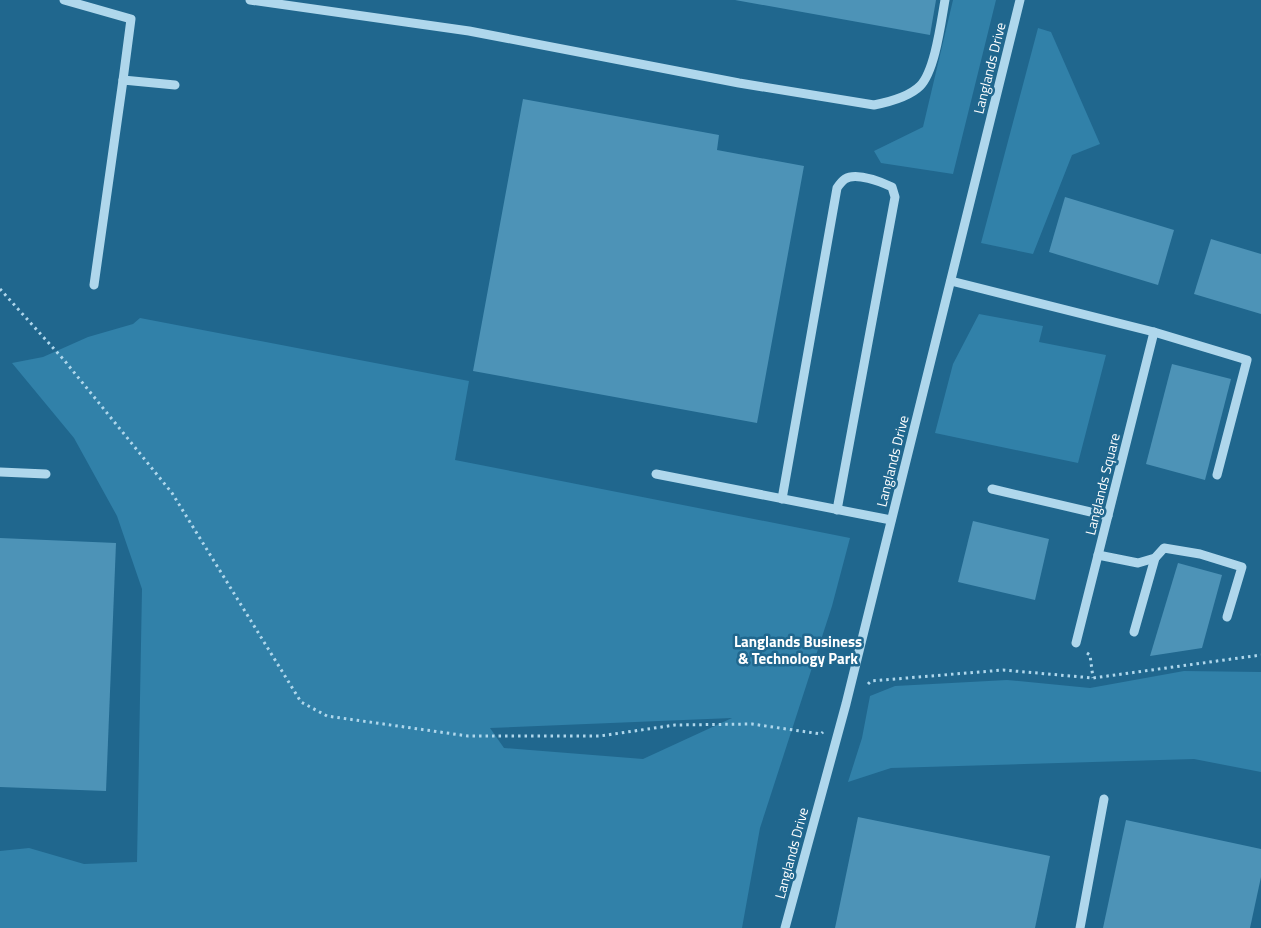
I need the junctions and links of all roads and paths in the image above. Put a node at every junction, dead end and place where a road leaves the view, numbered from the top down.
1 (64, 0) edge
2 (250, 0) edge
3 (945, 0) edge
4 (1020, 0) edge
5 (123, 80) junction
6 (175, 85) dead end
7 (951, 281) junction
8 (94, 285) dead end
9 (0, 289) edge
10 (1154, 332) junction
11 (0, 472) edge
12 (46, 474) dead end
13 (656, 474) dead end
14 (1217, 475) dead end
15 (992, 489) dead end
16 (782, 499) junction
17 (837, 510) junction
18 (1108, 516) junction
19 (892, 520) junction
20 (1098, 555) junction
21 (1155, 558) junction
22 (1227, 617) dead end
23 (1134, 632) dead end
24 (1076, 643) joint
25 (1261, 655) edge
26 (1093, 678) junction
27 (846, 704) junction
28 (828, 727) dead end
29 (1104, 799) dead end
30 (785, 928) edge
31 (1080, 928) edge

1 - 5 street
2 - 3 street
4 - 7 street, Langlands Drive
5 - 6 street
5 - 8 street
7 - 10 street
7 - 19 street, Langlands Drive
9 - 28 path
10 - 14 street
10 - 18 street, Langlands Square
11 - 12 street
13 - 16 street
15 - 18 street
16 - 17 street
16 - 17 street
17 - 19 street
18 - 20 street, Langlands Square
19 - 27 street, Langlands Drive
20 - 21 street
20 - 24 street, Langlands Square
21 - 22 street
21 - 23 street
24 - 26 path
25 - 26 path
26 - 27 path
27 - 30 street, Langlands Drive
29 - 31 street

